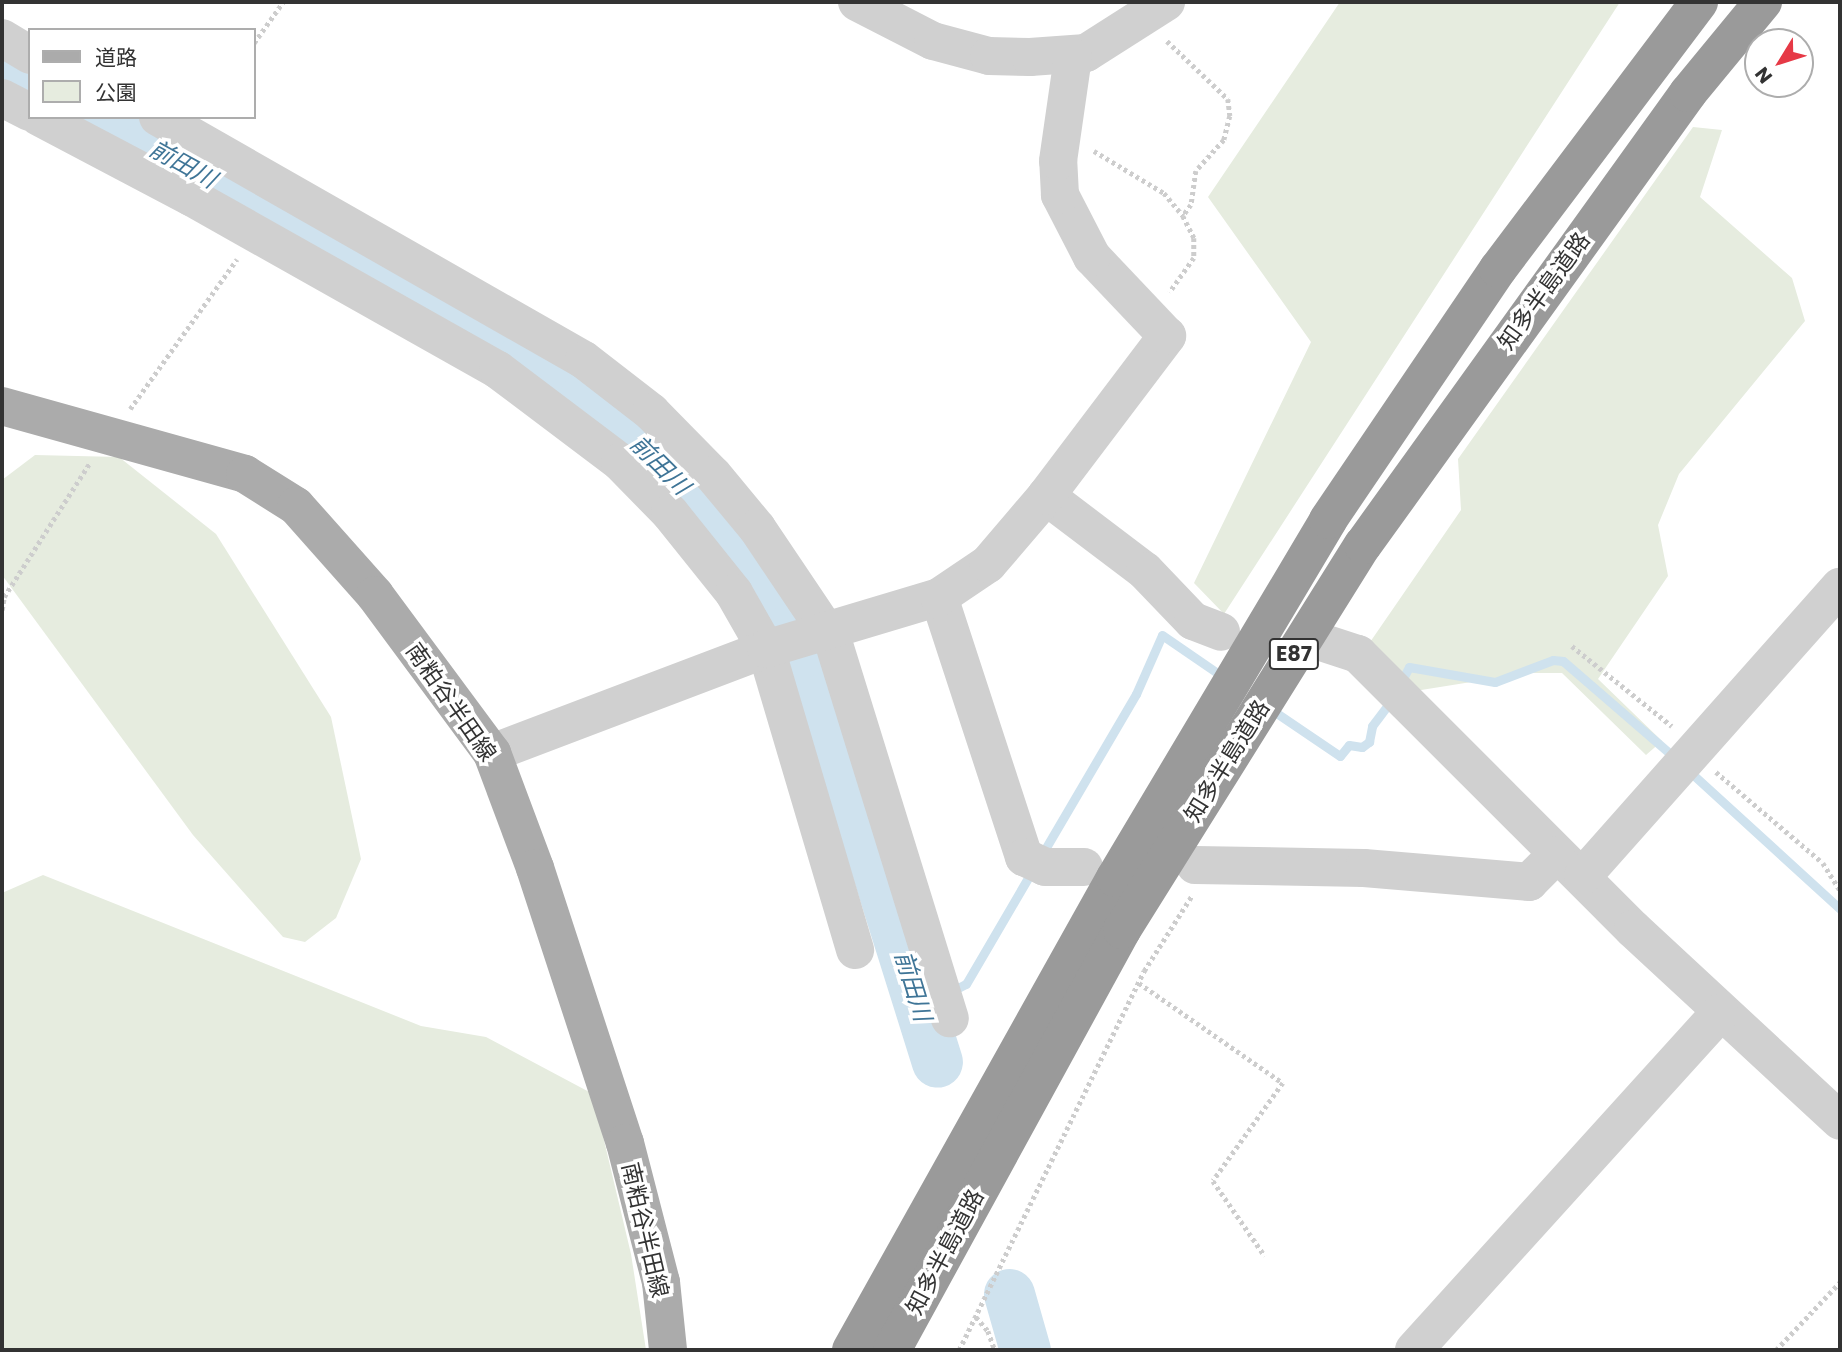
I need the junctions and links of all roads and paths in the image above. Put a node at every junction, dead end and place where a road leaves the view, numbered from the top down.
1 (283, 2) edge
2 (857, 2) edge
3 (1699, 2) edge
4 (1763, 2) edge
5 (1155, 10) edge
6 (2, 38) edge
7 (256, 40) edge
8 (28, 54) edge
9 (1073, 57) junction
10 (2, 98) edge
11 (28, 111) edge
12 (43, 119) edge
13 (162, 119) edge
14 (1085, 143) dead end
15 (1183, 216) junction
16 (1159, 325) junction
17 (2, 406) edge
18 (1046, 496) junction
19 (1840, 587) edge
20 (939, 597) junction
21 (825, 629) junction
22 (1221, 632) dead end
23 (1326, 644) dead end
24 (1572, 646) dead end
25 (766, 649) junction
26 (1697, 750) junction
27 (492, 753) junction
28 (1570, 865) junction
29 (1203, 866) joint
30 (1084, 867) dead end
31 (1840, 890) edge
32 (855, 950) dead end
33 (1139, 983) junction
34 (1720, 1013) junction
35 (950, 1018) dead end
36 (1840, 1121) edge
37 (1265, 1256) dead end
38 (1840, 1282) edge
39 (976, 1317) junction
40 (668, 1350) edge
41 (851, 1350) edge
42 (892, 1350) edge
43 (959, 1350) edge
44 (995, 1350) edge
45 (1414, 1350) edge
46 (1776, 1350) edge

1 - 7 path
2 - 9 street
3 - 41 highway, 知多半島道路 / E87
4 - 42 highway, 知多半島道路 / E87
5 - 9 street
5 - 15 path
6 - 8 street
9 - 16 street
10 - 11 street
12 - 25 street
13 - 21 street
14 - 15 path
15 - 16 path
16 - 18 street
17 - 27 main road, 南粕谷半田線
18 - 20 street
18 - 22 street
19 - 26 street
20 - 21 street
20 - 30 street
21 - 25 street
21 - 35 street
23 - 28 street
24 - 26 path
25 - 27 street
25 - 32 street
26 - 28 street
26 - 31 path
27 - 40 main road, 南粕谷半田線
28 - 29 street
28 - 34 street
29 - 33 path
33 - 37 path
33 - 39 path
34 - 36 street
34 - 45 street
38 - 46 path
39 - 43 path
39 - 44 path

